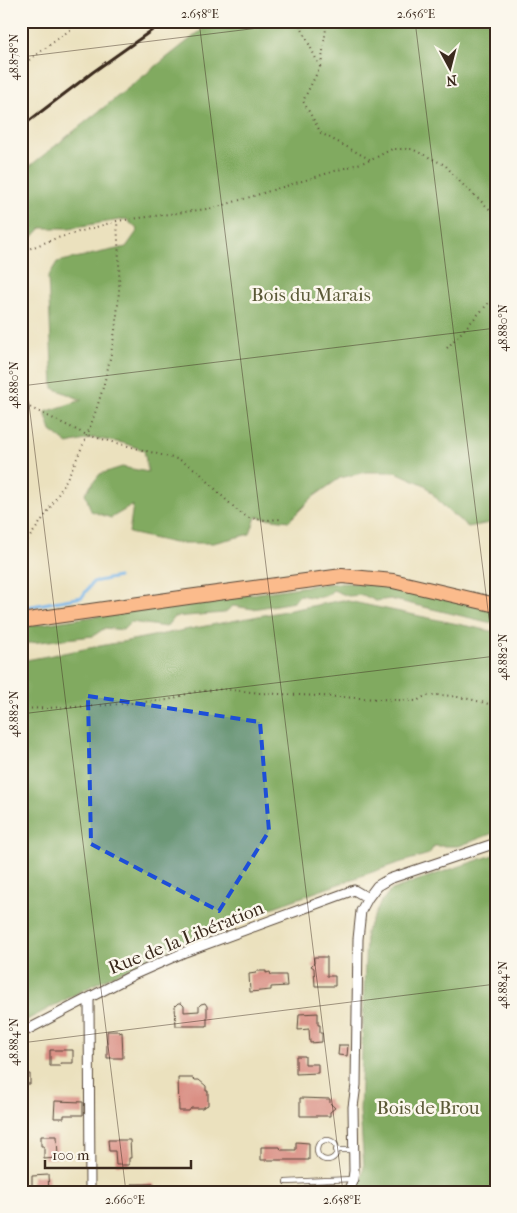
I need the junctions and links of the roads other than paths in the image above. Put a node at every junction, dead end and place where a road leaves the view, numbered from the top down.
1 (496, 605) edge
2 (21, 621) edge
3 (496, 843) edge
4 (368, 898) junction
5 (89, 998) junction
6 (21, 1033) edge
7 (336, 1150) junction
8 (353, 1150) junction
9 (353, 1179) junction
10 (286, 1182) dead end
11 (90, 1192) edge
12 (348, 1192) edge

1 - 2 main road
3 - 4 street
4 - 5 street, Rue de la Libération
4 - 8 street
5 - 6 street, Rue de la Libération
5 - 11 street
7 - 7 lane
7 - 8 lane
8 - 9 street
9 - 10 lane
9 - 12 street

